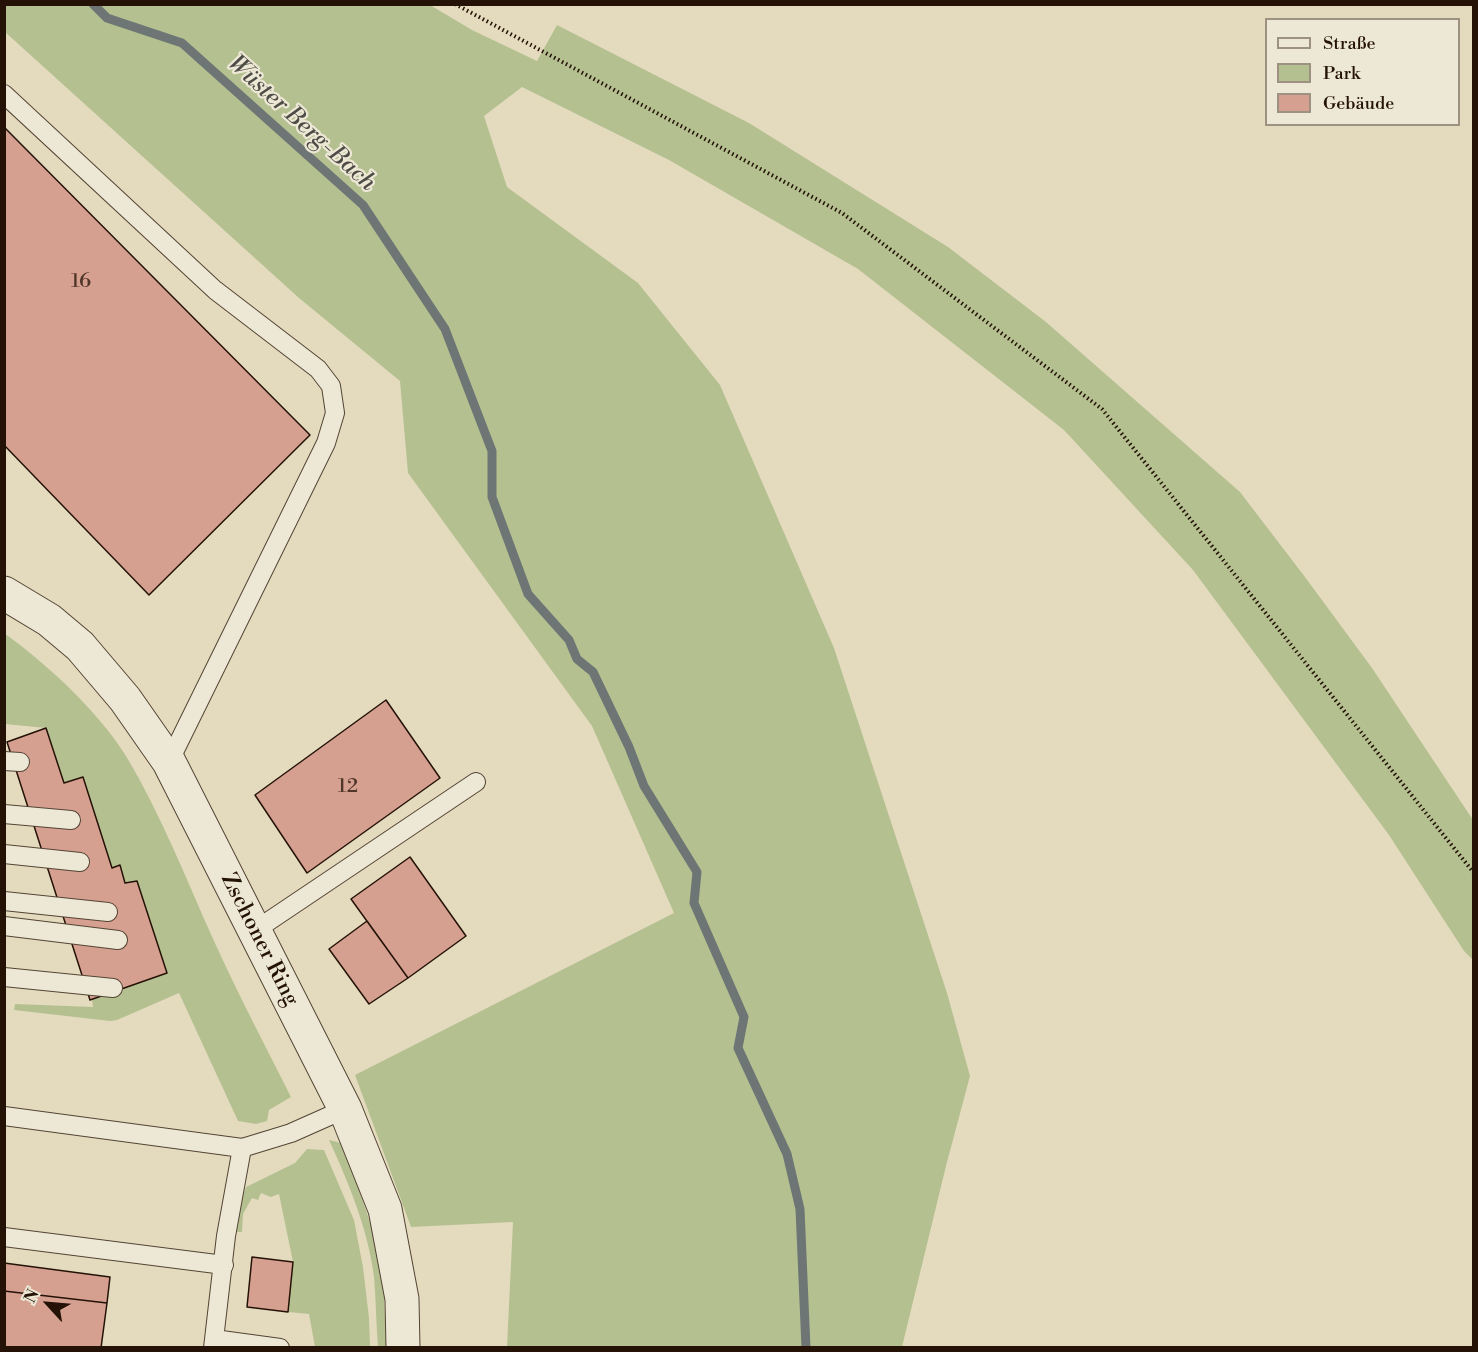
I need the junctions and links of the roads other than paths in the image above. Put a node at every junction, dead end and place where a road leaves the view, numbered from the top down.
1 (4, 94) edge
2 (4, 593) edge
3 (169, 762) junction
4 (476, 782) dead end
5 (4, 814) edge
6 (70, 820) dead end
7 (4, 854) edge
8 (80, 862) dead end
9 (4, 901) edge
10 (108, 912) dead end
11 (4, 926) edge
12 (253, 929) junction
13 (118, 940) dead end
14 (4, 977) edge
15 (113, 988) dead end
16 (345, 1109) junction
17 (4, 1116) edge
18 (242, 1148) junction
19 (4, 1237) edge
20 (224, 1265) junction
21 (213, 1343) edge
22 (280, 1347) edge
23 (403, 1347) edge

1 - 3 lane
2 - 3 street, Zschoner Ring
3 - 12 street, Zschoner Ring
4 - 12 lane
5 - 6 lane
7 - 8 lane
9 - 10 lane
11 - 13 lane
12 - 16 street, Zschoner Ring
14 - 15 lane
16 - 18 lane
16 - 23 street, Zschoner Ring
17 - 18 lane
18 - 20 lane
19 - 20 lane
20 - 21 lane
21 - 22 lane

